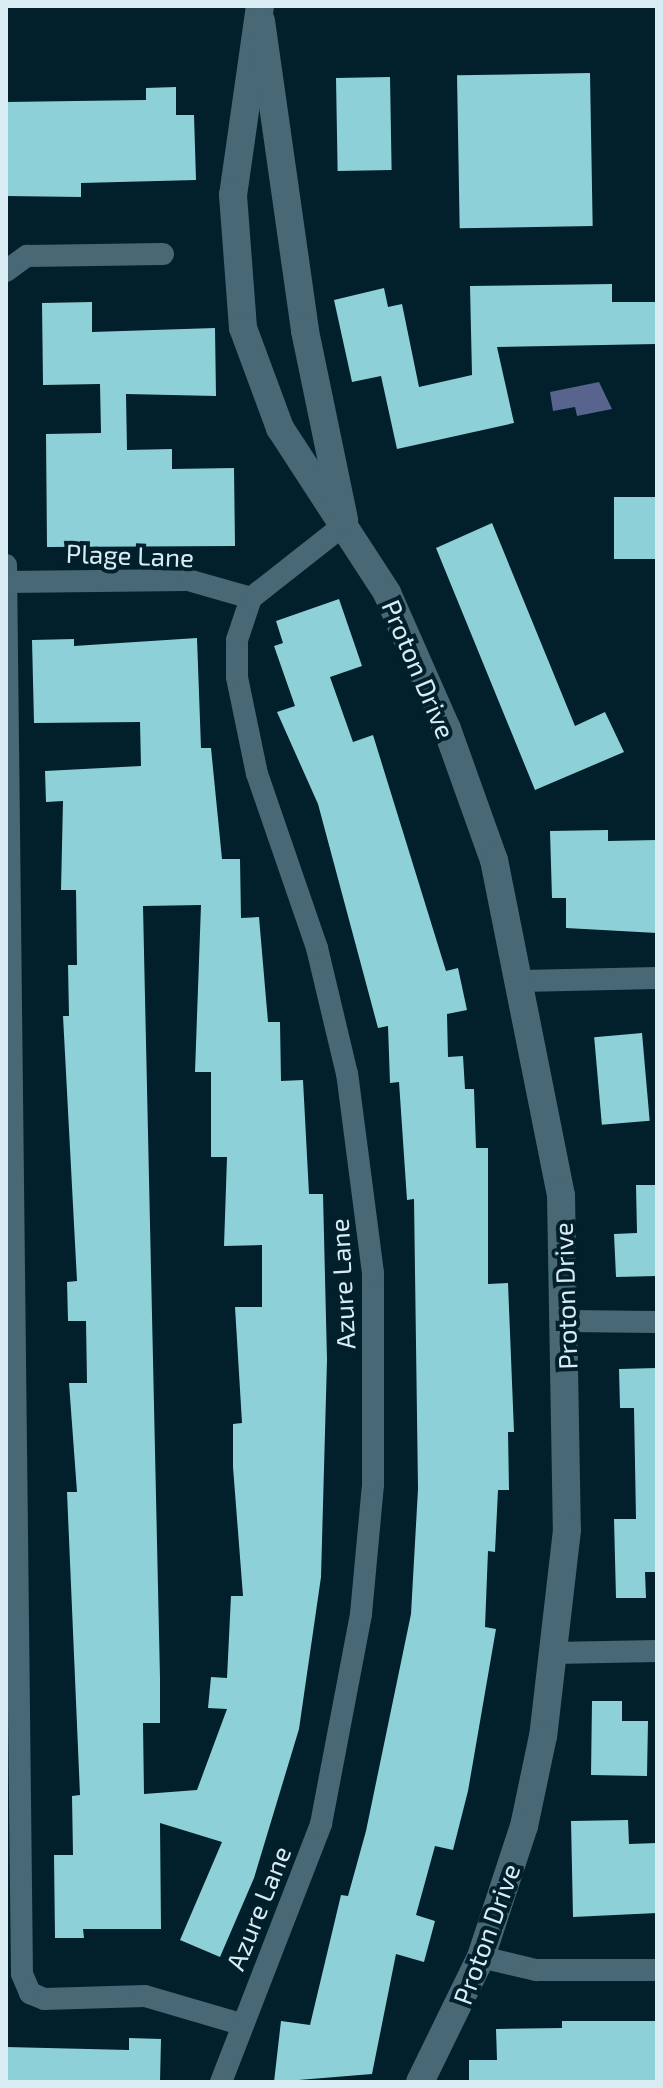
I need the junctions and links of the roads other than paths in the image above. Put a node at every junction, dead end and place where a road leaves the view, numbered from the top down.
1 (260, 12) edge
2 (163, 254) dead end
3 (6, 271) edge
4 (345, 524) junction
5 (6, 565) edge
6 (6, 582) edge
7 (251, 598) junction
8 (657, 978) edge
9 (522, 981) junction
10 (568, 1321) junction
11 (657, 1322) edge
12 (657, 1651) edge
13 (554, 1653) junction
14 (481, 1957) junction
15 (657, 1970) edge
16 (241, 2024) junction
17 (221, 2082) edge
18 (420, 2082) edge

1 - 4 street, Proton Drive
1 - 4 street, Proton Drive
2 - 3 street
4 - 7 street
4 - 9 street, Proton Drive
5 - 6 street
6 - 7 street, Plage Lane
6 - 16 street
7 - 16 street, Azure Lane
8 - 9 street
9 - 10 street, Proton Drive
10 - 11 street
10 - 13 street, Proton Drive
12 - 13 street
13 - 14 street, Proton Drive
14 - 15 street
14 - 18 street, Proton Drive
16 - 17 street, Azure Lane

